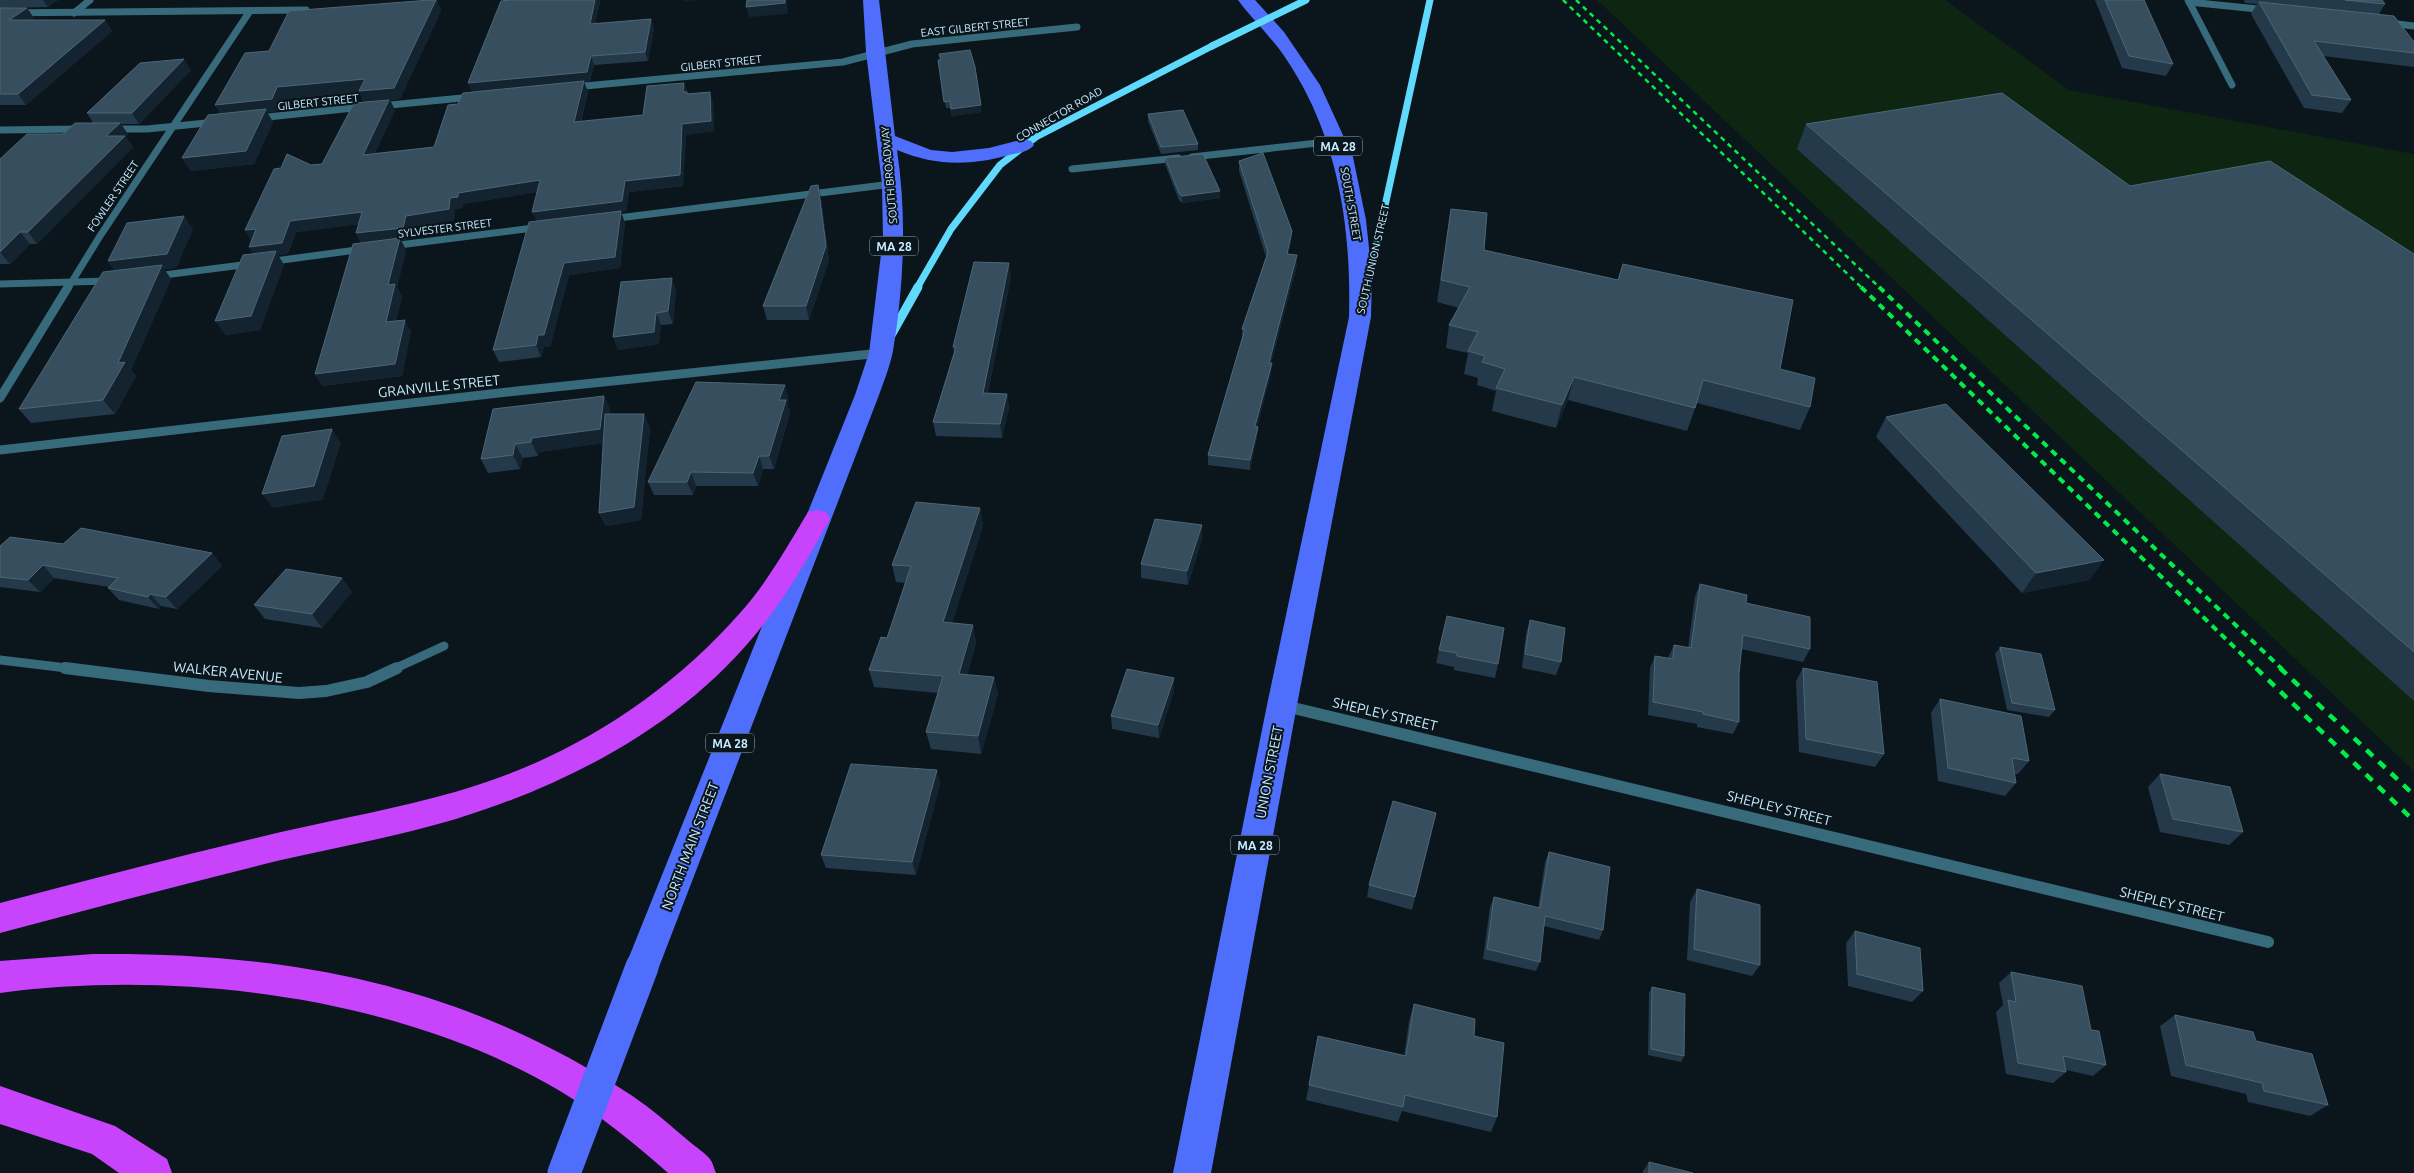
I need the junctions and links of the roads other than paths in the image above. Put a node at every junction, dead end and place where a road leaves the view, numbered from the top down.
1 (90, 0) edge
2 (871, 0) edge
3 (1246, 0) edge
4 (1306, 0) edge
5 (1430, 0) edge
6 (2188, 1) edge
7 (315, 10) edge
8 (250, 11) junction
9 (2277, 11) edge
10 (0, 13) edge
11 (74, 13) junction
12 (2385, 23) edge
13 (2414, 26) edge
14 (1077, 27) dead end
15 (875, 52) junction
16 (2232, 85) dead end
17 (563, 88) edge
18 (484, 96) edge
19 (246, 119) edge
20 (226, 121) edge
21 (173, 126) junction
22 (88, 129) edge
23 (98, 129) edge
24 (0, 130) edge
25 (887, 139) junction
26 (1336, 141) junction
27 (1024, 145) junction
28 (1072, 170) dead end
29 (892, 184) junction
30 (597, 220) edge
31 (547, 226) edge
32 (379, 248) edge
33 (369, 249) edge
34 (151, 276) edge
35 (121, 280) edge
36 (72, 282) junction
37 (0, 284) edge
38 (1360, 316) junction
39 (881, 353) junction
40 (0, 398) edge
41 (0, 450) edge
42 (1319, 518) joint
43 (817, 519) junction
44 (444, 646) dead end
45 (0, 660) edge
46 (1282, 705) junction
47 (0, 918) edge
48 (2268, 942) dead end
49 (0, 976) edge
50 (0, 1105) edge
51 (153, 1173) edge
52 (564, 1173) edge
53 (697, 1173) edge
54 (1192, 1173) edge

1 - 11 street
2 - 15 main road, SOUTH BROADWAY / MA 28
3 - 26 main road, SOUTH STREET / MA 28
4 - 27 main road, CONNECTOR ROAD, bridge
5 - 38 main road, SOUTH UNION STREET
6 - 9 street
6 - 16 street
7 - 8 street
8 - 11 street
8 - 21 street, FOWLER STREET
10 - 11 street
12 - 13 street
14 - 15 street, EAST GILBERT STREET
15 - 17 street, GILBERT STREET
15 - 25 main road, SOUTH BROADWAY / MA 28
18 - 19 street, GILBERT STREET
20 - 21 street
21 - 23 street
21 - 36 street, FOWLER STREET
22 - 24 street
25 - 27 main road
25 - 29 main road, SOUTH BROADWAY / MA 28
26 - 28 street
26 - 38 main road, SOUTH STREET / MA 28
27 - 39 main road, CONNECTOR ROAD
29 - 30 street
29 - 39 main road, SOUTH BROADWAY / MA 28
31 - 32 street, SYLVESTER STREET
33 - 34 street
35 - 36 street
36 - 37 street
36 - 40 street, FOWLER STREET
38 - 42 main road, SOUTH UNION STREET / MA 28
39 - 41 street, GRANVILLE STREET
39 - 43 main road, SOUTH BROADWAY / MA 28
42 - 46 main road, UNION STREET / MA 28
43 - 47 highway
43 - 52 main road, NORTH MAIN STREET / MA 28, bridge
44 - 45 street, WALKER AVENUE
46 - 48 street, SHEPLEY STREET
46 - 54 main road, UNION STREET / MA 28
49 - 53 highway
50 - 51 highway

